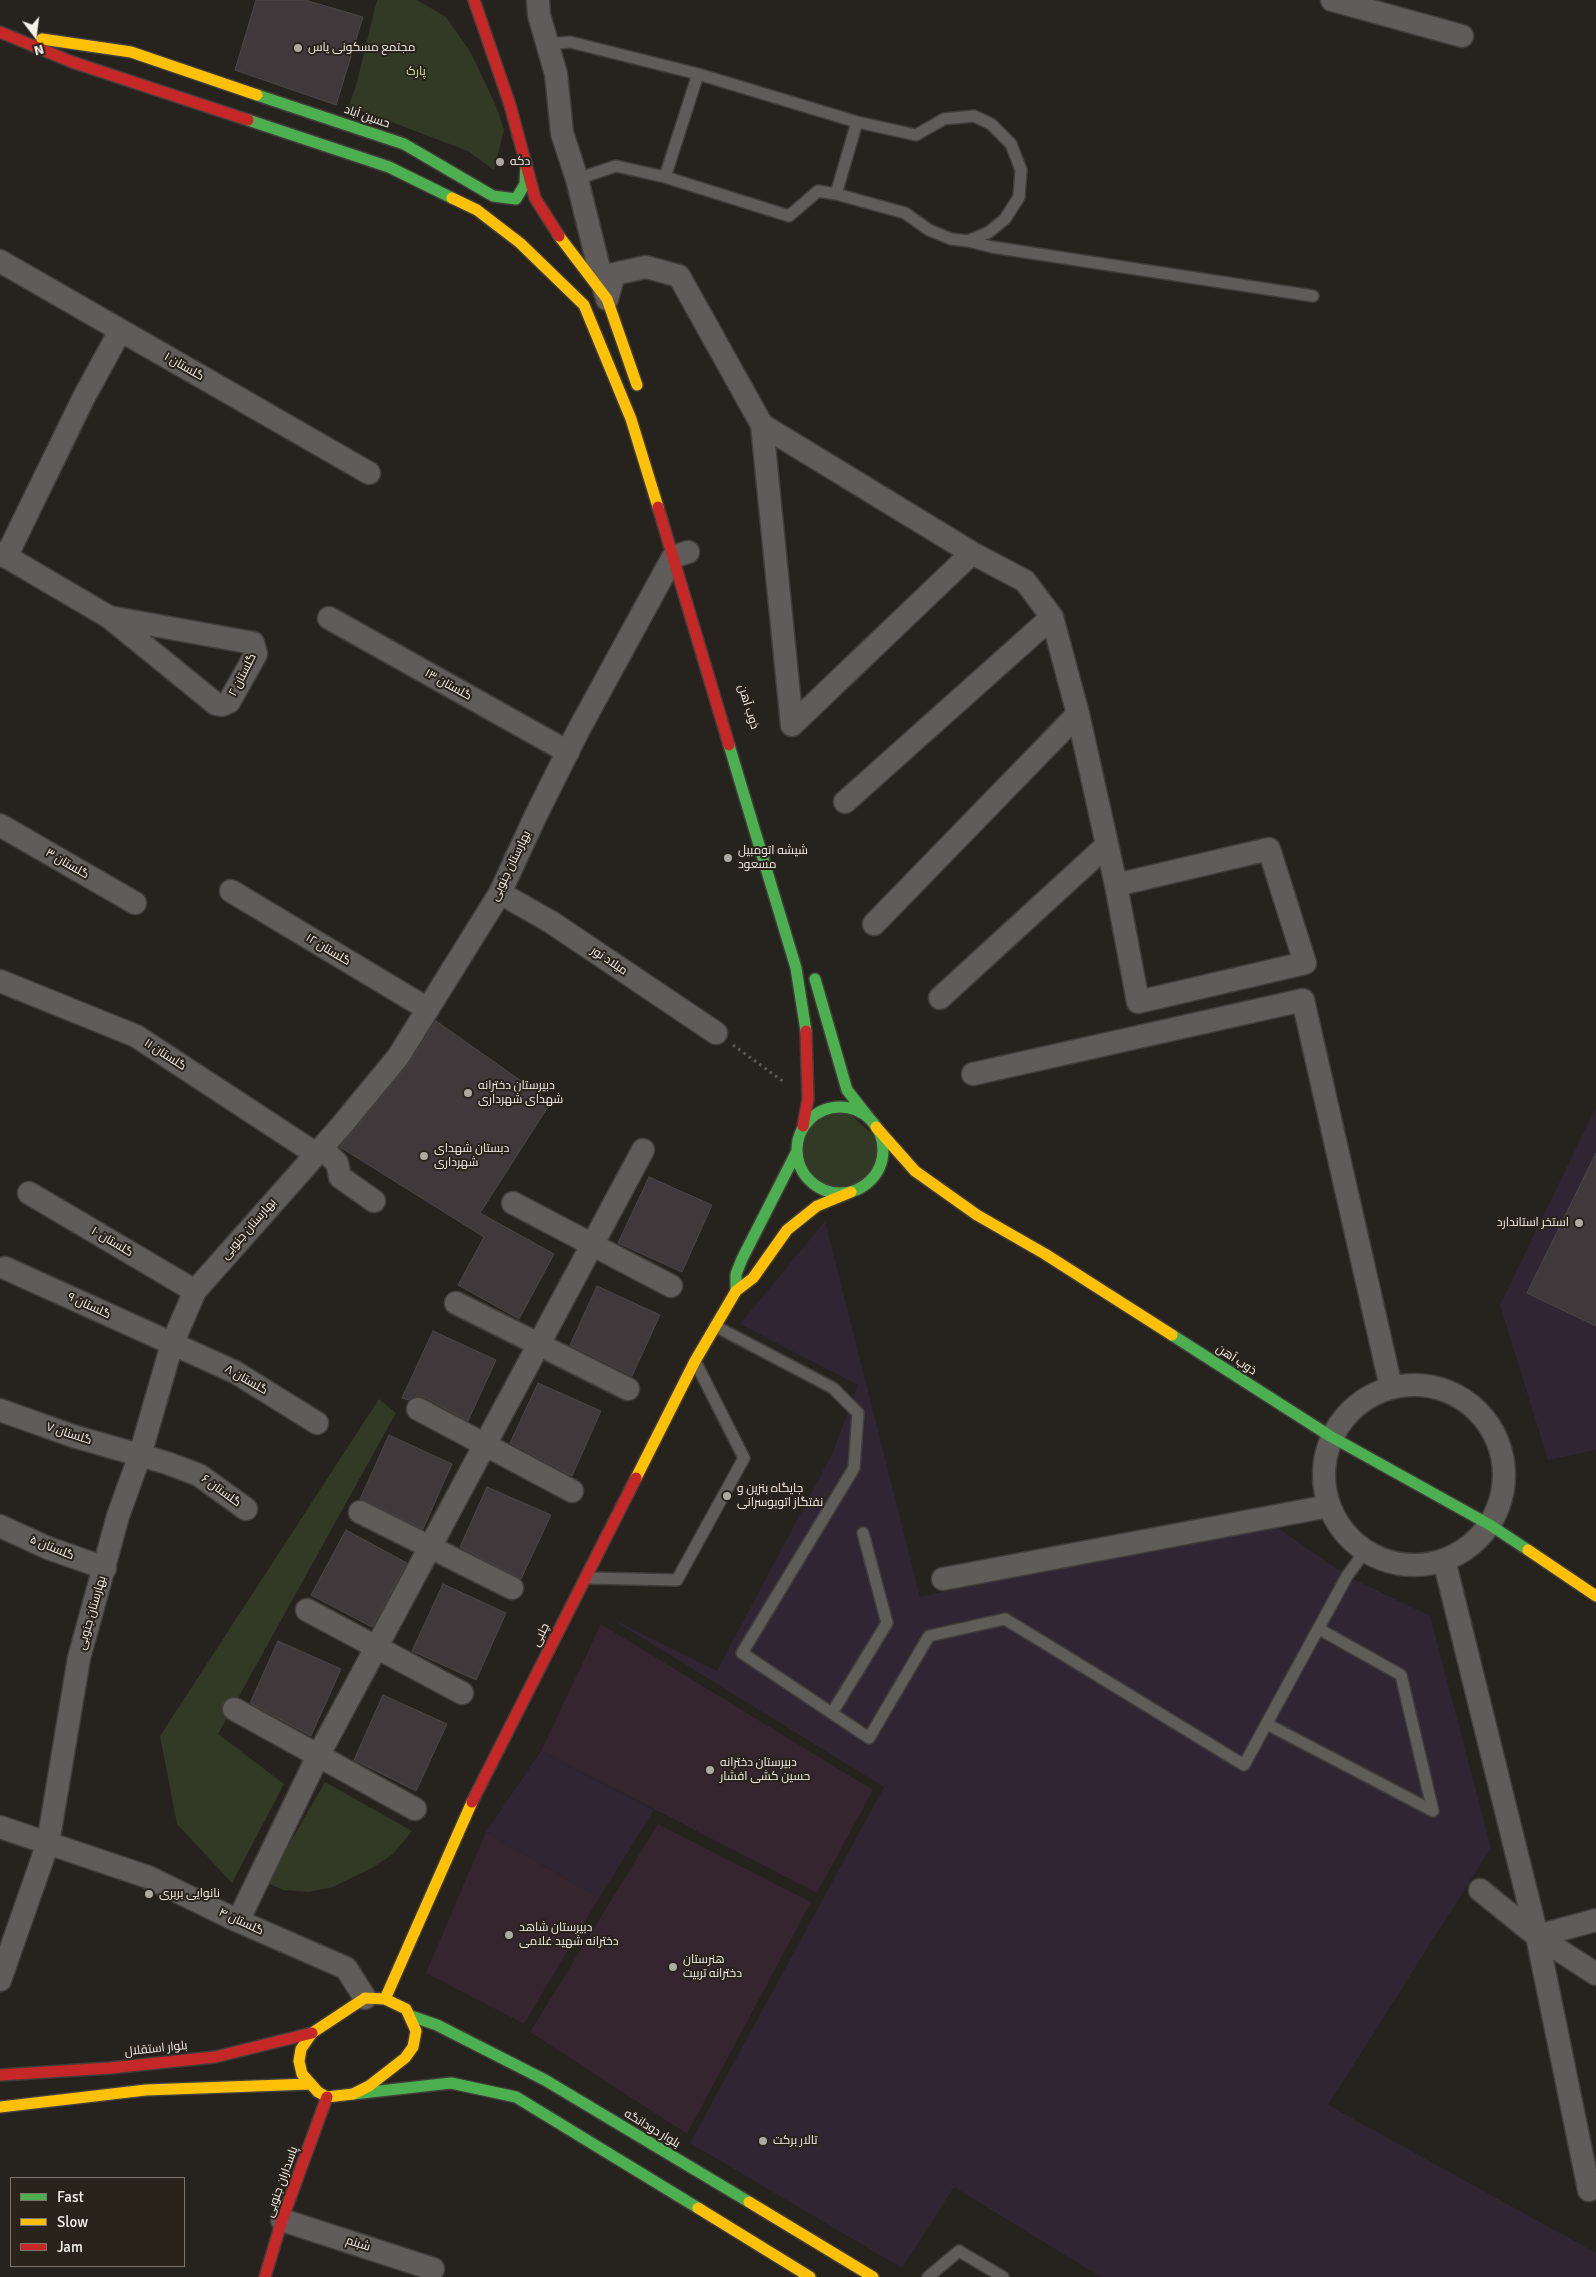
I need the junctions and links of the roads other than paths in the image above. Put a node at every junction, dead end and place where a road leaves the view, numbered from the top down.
1 (474, 0) edge
2 (538, 0) edge
3 (1332, 0) edge
4 (1, 34) edge
5 (1462, 36) dead end
6 (548, 44) junction
7 (698, 74) junction
8 (857, 122) junction
9 (526, 161) junction
10 (665, 177) junction
11 (577, 179) junction
12 (836, 194) junction
13 (968, 241) junction
14 (0, 261) edge
15 (1313, 296) dead end
16 (607, 299) junction
17 (120, 331) junction
18 (641, 395) dead end
19 (762, 425) junction
20 (369, 473) dead end
21 (685, 553) junction
22 (972, 553) junction
23 (3, 555) edge
24 (109, 617) junction
25 (1052, 617) junction
26 (329, 618) dead end
27 (1078, 714) junction
28 (568, 752) junction
29 (845, 802) dead end
30 (0, 825) edge
31 (1107, 845) junction
32 (1116, 885) junction
33 (231, 891) dead end
34 (500, 893) junction
35 (134, 903) dead end
36 (874, 924) dead end
37 (813, 970) dead end
38 (0, 981) edge
39 (940, 998) dead end
40 (426, 1008) junction
41 (716, 1033) road end
42 (973, 1074) dead end
43 (872, 1122) junction
44 (803, 1126) junction
45 (643, 1150) dead end
46 (319, 1151) junction
47 (796, 1152) junction
48 (851, 1192) junction
49 (29, 1193) dead end
50 (374, 1201) dead end
51 (513, 1203) dead end
52 (592, 1245) junction
53 (6, 1268) dead end
54 (671, 1286) dead end
55 (195, 1290) junction
56 (736, 1291) junction
57 (456, 1303) dead end
58 (715, 1326) junction
59 (172, 1344) junction
60 (538, 1345) junction
61 (695, 1362) junction
62 (1391, 1387) junction
63 (628, 1389) dead end
64 (418, 1409) dead end
65 (0, 1410) edge
66 (317, 1423) dead end
67 (1330, 1436) junction
68 (485, 1445) junction
69 (140, 1455) junction
70 (572, 1491) dead end
71 (1329, 1506) junction
72 (246, 1509) dead end
73 (360, 1512) dead end
74 (1490, 1525) junction
75 (0, 1526) edge
76 (863, 1534) dead end
77 (431, 1545) junction
78 (1366, 1550) junction
79 (1444, 1560) junction
80 (105, 1568) junction
81 (585, 1578) junction
82 (943, 1578) dead end
83 (512, 1588) dead end
84 (1596, 1596) edge
85 (307, 1610) dead end
86 (1319, 1630) junction
87 (376, 1647) junction
88 (462, 1693) dead end
89 (234, 1709) dead end
90 (832, 1713) junction
91 (1267, 1724) junction
92 (318, 1756) junction
93 (415, 1809) dead end
94 (0, 1827) edge
95 (48, 1843) junction
96 (1480, 1890) dead end
97 (1596, 1920) edge
98 (238, 1921) junction
99 (9, 1927) edge
100 (1537, 1936) junction
101 (1596, 1974) edge
102 (0, 1980) edge
103 (375, 1998) junction
104 (411, 2016) junction
105 (312, 2033) junction
106 (0, 2075) edge
107 (309, 2084) junction
108 (353, 2094) junction
109 (327, 2097) junction
110 (0, 2107) edge
111 (1589, 2190) dead end
112 (282, 2220) junction
113 (433, 2269) dead end
114 (870, 2276) edge
115 (265, 2277) edge
116 (810, 2277) edge
117 (928, 2277) edge
118 (1003, 2277) edge

1 - 9 main road
2 - 6 street
3 - 5 street
4 - 9 main road, حسین آباد
4 - 21 main road, حسین آباد
6 - 7 lane
6 - 11 street
7 - 8 lane
7 - 10 lane
8 - 12 lane
8 - 13 lane
9 - 16 main road
10 - 11 lane
10 - 12 lane
11 - 16 street
12 - 13 lane
13 - 15 lane
14 - 17 street, گلستان ۱
16 - 18 main road
16 - 19 street
17 - 20 street, گلستان ۱
17 - 23 street
19 - 22 street
19 - 22 street
21 - 28 street, بهارستان جنوبی
21 - 44 main road
22 - 25 street
23 - 24 street, گلستان ۲
24 - 24 street, گلستان ۲
25 - 27 street
25 - 29 street
26 - 28 street, گلستان ۱۳
27 - 31 street
27 - 36 street
28 - 34 street, بهارستان جنوبی
30 - 35 street, گلستان ۳
31 - 32 street
31 - 39 street
32 - 32 street
33 - 40 street, گلستان ۱۲
34 - 40 street, بهارستان جنوبی
34 - 41 street, میلاد نور
37 - 43 main road, ذوب آهن
38 - 46 street, گلستان ۱۱
40 - 46 street, بهارستان جنوبی
42 - 62 street
43 - 44 main road
43 - 48 main road
43 - 67 main road, ذوب آهن
44 - 47 main road
45 - 52 street
46 - 50 street
46 - 55 street, بهارستان جنوبی
47 - 48 main road
47 - 56 main road
48 - 56 main road
49 - 55 street, گلستان ۱۰
51 - 52 street
52 - 54 street
52 - 60 street
53 - 59 street, گلستان ۹
55 - 59 street, بهارستان جنوبی
56 - 58 main road, چلبی
57 - 60 street
58 - 61 main road, چلبی
58 - 90 lane
59 - 66 street, گلستان ۸
59 - 69 street, بهارستان جنوبی
60 - 63 street
60 - 68 street
61 - 81 main road, چلبی
61 - 81 lane
62 - 67 street
62 - 74 street
64 - 68 street
65 - 69 street, گلستان ۷
67 - 71 street
67 - 74 main road, ذوب آهن
68 - 70 street
68 - 77 street
69 - 72 street, گلستان ۶
69 - 80 street, بهارستان جنوبی
71 - 78 street
71 - 82 street
73 - 77 street
74 - 79 street
74 - 84 main road, ذوب آهن
75 - 80 street, گلستان ۵
76 - 90 lane
77 - 83 street
77 - 87 street
78 - 79 street
78 - 86 lane
79 - 100 street
80 - 95 street, بهارستان جنوبی
81 - 103 main road, چلبی
85 - 87 street
86 - 91 lane
86 - 91 lane
87 - 88 street
87 - 92 street
89 - 92 street
90 - 91 lane
92 - 93 street
92 - 98 street
94 - 95 street
95 - 98 street, گلستان ۴
95 - 99 street, بهارستان جنوبی
96 - 100 street
97 - 100 street
98 - 103 street, گلستان ۴
99 - 102 street, بهارستان جنوبی
100 - 101 street
100 - 111 street
103 - 104 main road
103 - 105 main road
104 - 108 main road
104 - 114 main road, بلوار دودانگه
105 - 106 main road, بلوار استقلال
105 - 107 main road
107 - 109 main road
107 - 110 main road
108 - 109 main road
108 - 116 main road
109 - 112 main road, پاسداران جنوبی
112 - 113 street, شبنم
112 - 115 main road, پاسداران جنوبی
117 - 118 lane

